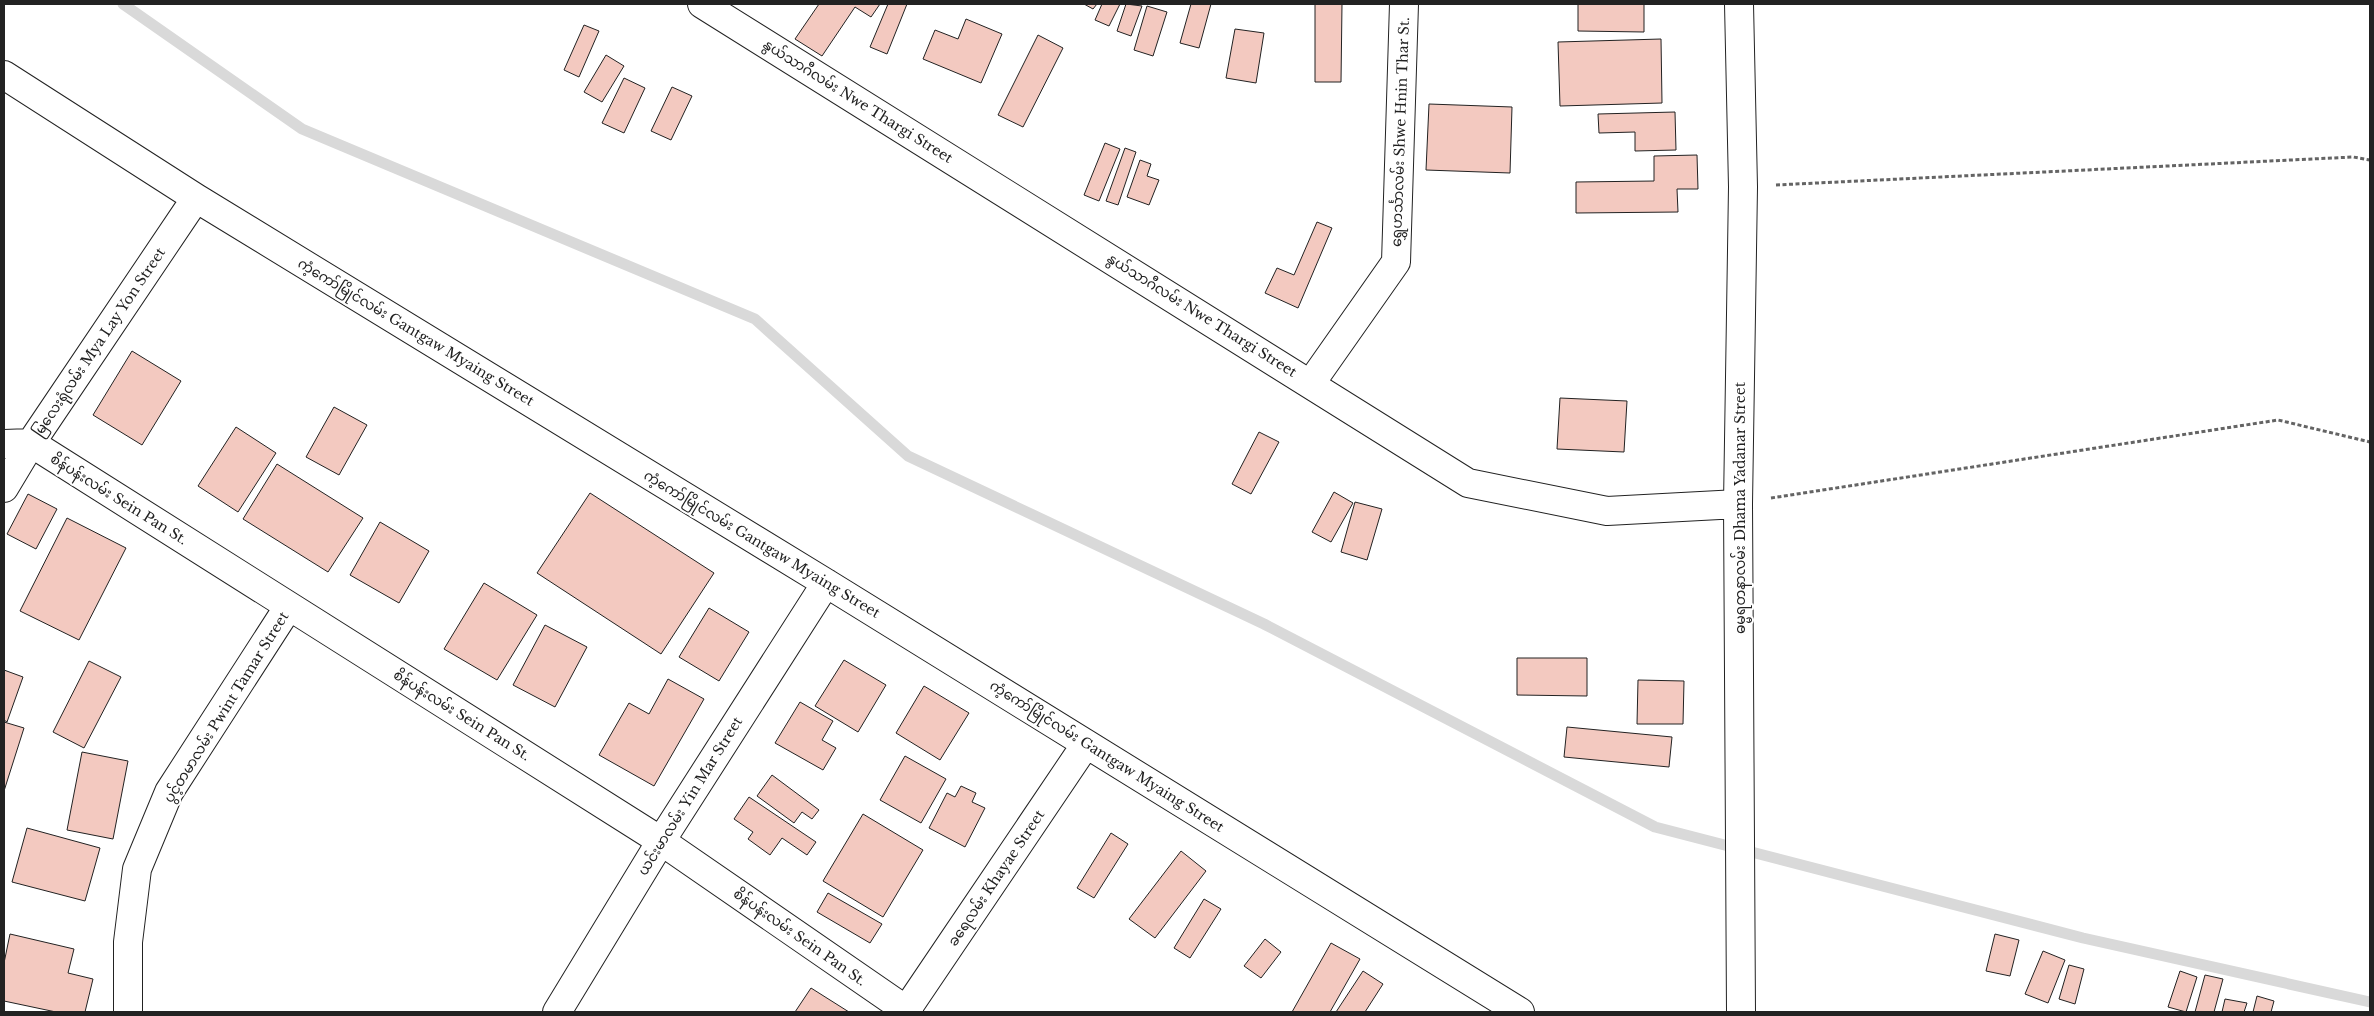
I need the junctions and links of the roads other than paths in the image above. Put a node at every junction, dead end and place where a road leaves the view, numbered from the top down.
1 (702, 4) edge
2 (1404, 4) edge
3 (1739, 4) edge
4 (4, 75) edge
5 (196, 198) junction
6 (1311, 383) junction
7 (31, 443) junction
8 (4, 444) edge
9 (4, 488) edge
10 (1738, 504) junction
11 (826, 583) junction
12 (289, 606) junction
13 (1086, 744) junction
14 (661, 841) junction
15 (128, 1012) edge
16 (557, 1012) edge
17 (907, 1012) edge
18 (1520, 1012) edge
19 (1741, 1012) edge

1 - 6 street, နွယ်သာဂီလမ်း Nwe Thargi Street
2 - 6 street, ရွှေဟင်္သာလမ်း Shwe Hnin Thar St.
3 - 10 street, ဓမ္မရတနာလမ်း Dhama Yadanar Street
4 - 5 street, ကံ့ကော်မြိုင်လမ်း Gantgaw Myaing Street
5 - 7 street, မြလေးရုံလမ်း Mya Lay Yon Street
5 - 11 street, ကံ့ကော်မြိုင်လမ်း Gantgaw Myaing Street
6 - 10 street, နွယ်သာဂီလမ်း Nwe Thargi Street
7 - 8 street
7 - 9 street, မြလေးရုံလမ်း Mya Lay Yon Street
7 - 12 street, စိန်ပန်းလမ်း Sein Pan St.
10 - 19 street, ဓမ္မရတနာလမ်း Dhama Yadanar Street
11 - 13 street, ကံ့ကော်မြိုင်လမ်း Gantgaw Myaing Street
11 - 14 street, ယင်းမာလမ်း Yin Mar Street
12 - 14 street, စိန်ပန်းလမ်း Sein Pan St.
12 - 15 street, ပွင့်တမာလမ်း Pwint Tamar Street
13 - 17 street, ခရေလမ်း Khayae Street
13 - 18 street, ကံ့ကော်မြိုင်လမ်း Gantgaw Myaing Street
14 - 16 street, ယင်းမာလမ်း Yin Mar Street
14 - 17 street, စိန်ပန်းလမ်း Sein Pan St.

